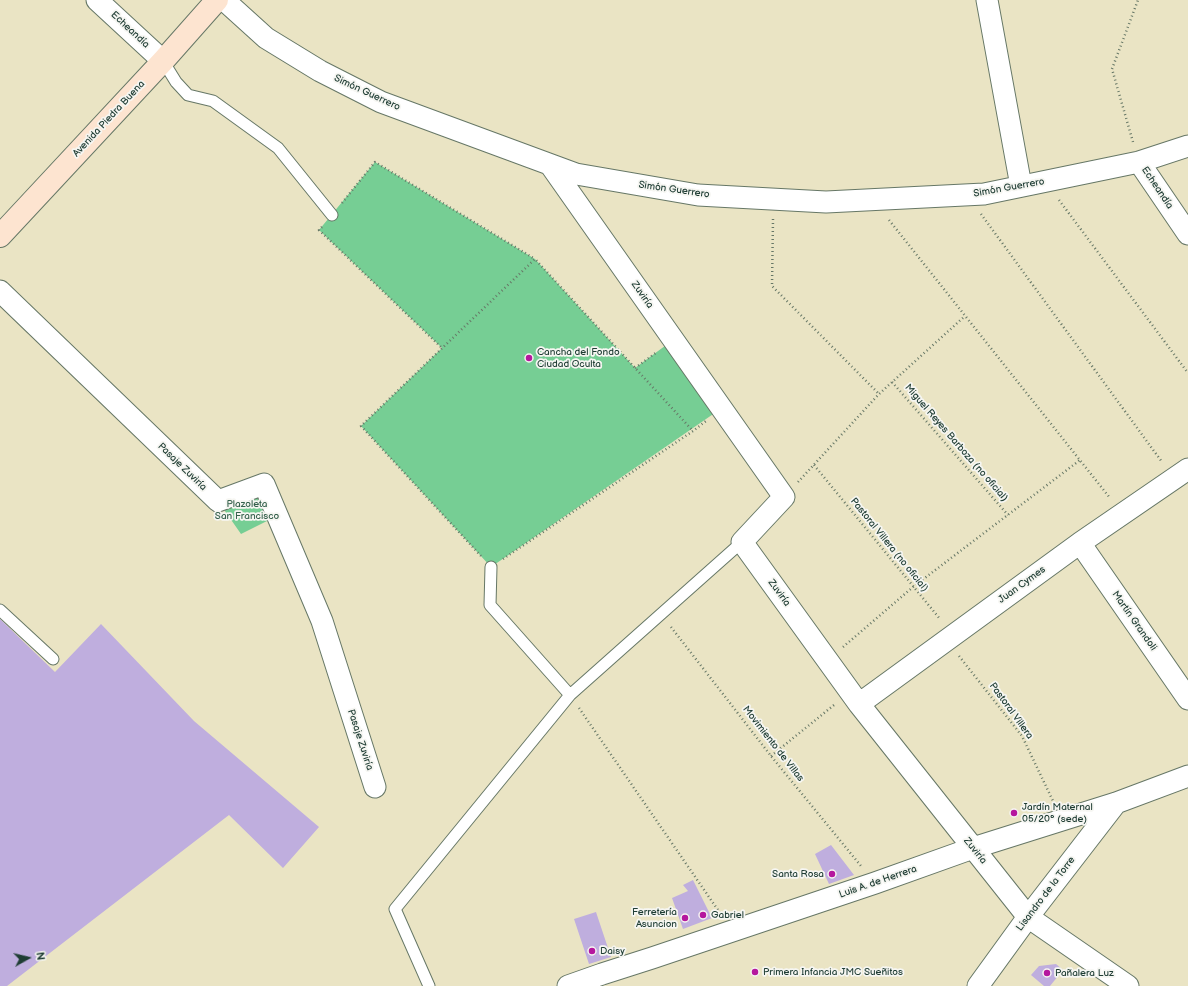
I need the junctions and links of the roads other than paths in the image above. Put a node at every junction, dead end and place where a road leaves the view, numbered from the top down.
1 (97, 0) edge
2 (217, 0) edge
3 (224, 0) edge
4 (987, 0) edge
5 (162, 61) junction
6 (1188, 146) edge
7 (1139, 162) junction
8 (551, 166) junction
9 (1021, 186) junction
10 (332, 215) road end
11 (1188, 234) edge
12 (0, 236) edge
13 (0, 291) edge
14 (1181, 474) edge
15 (742, 542) junction
16 (1080, 543) junction
17 (491, 567) road end
18 (0, 610) edge
19 (53, 659) dead end
20 (570, 695) junction
21 (854, 698) junction
22 (1188, 699) edge
23 (1188, 776) edge
24 (375, 787) dead end
25 (1116, 803) junction
26 (973, 848) junction
27 (1028, 917) junction
28 (593, 982) edge
29 (429, 986) edge
30 (568, 986) edge
31 (978, 986) edge
32 (1128, 986) edge

1 - 5 street, Echeandía
2 - 5 main road, Avenida Piedra Buena
3 - 8 street, Simón Guerrero
4 - 9 street
5 - 10 lane
5 - 12 main road, Avenida Piedra Buena
6 - 7 street, Simón Guerrero
7 - 9 street, Simón Guerrero
7 - 11 street, Echeandía
8 - 9 street, Simón Guerrero
8 - 15 street, Zuviría
13 - 24 street, Pasaje Zuviría
14 - 16 street, Juan Cymes
15 - 20 lane
15 - 21 street, Zuviría
16 - 21 street, Juan Cymes
16 - 22 street, Martín Grandoli
17 - 20 lane
18 - 19 lane
20 - 29 lane
21 - 26 street, Zuviría
23 - 25 street, Luis A. de Herrera
25 - 26 street, Luis A. de Herrera
25 - 27 street, Lisandro de la Torre
26 - 27 street, Zuviría
26 - 28 street, Luis A. de Herrera
27 - 31 street, Lisandro de la Torre
27 - 32 street, Zuviría
28 - 30 street, Luis A. de Herrera

